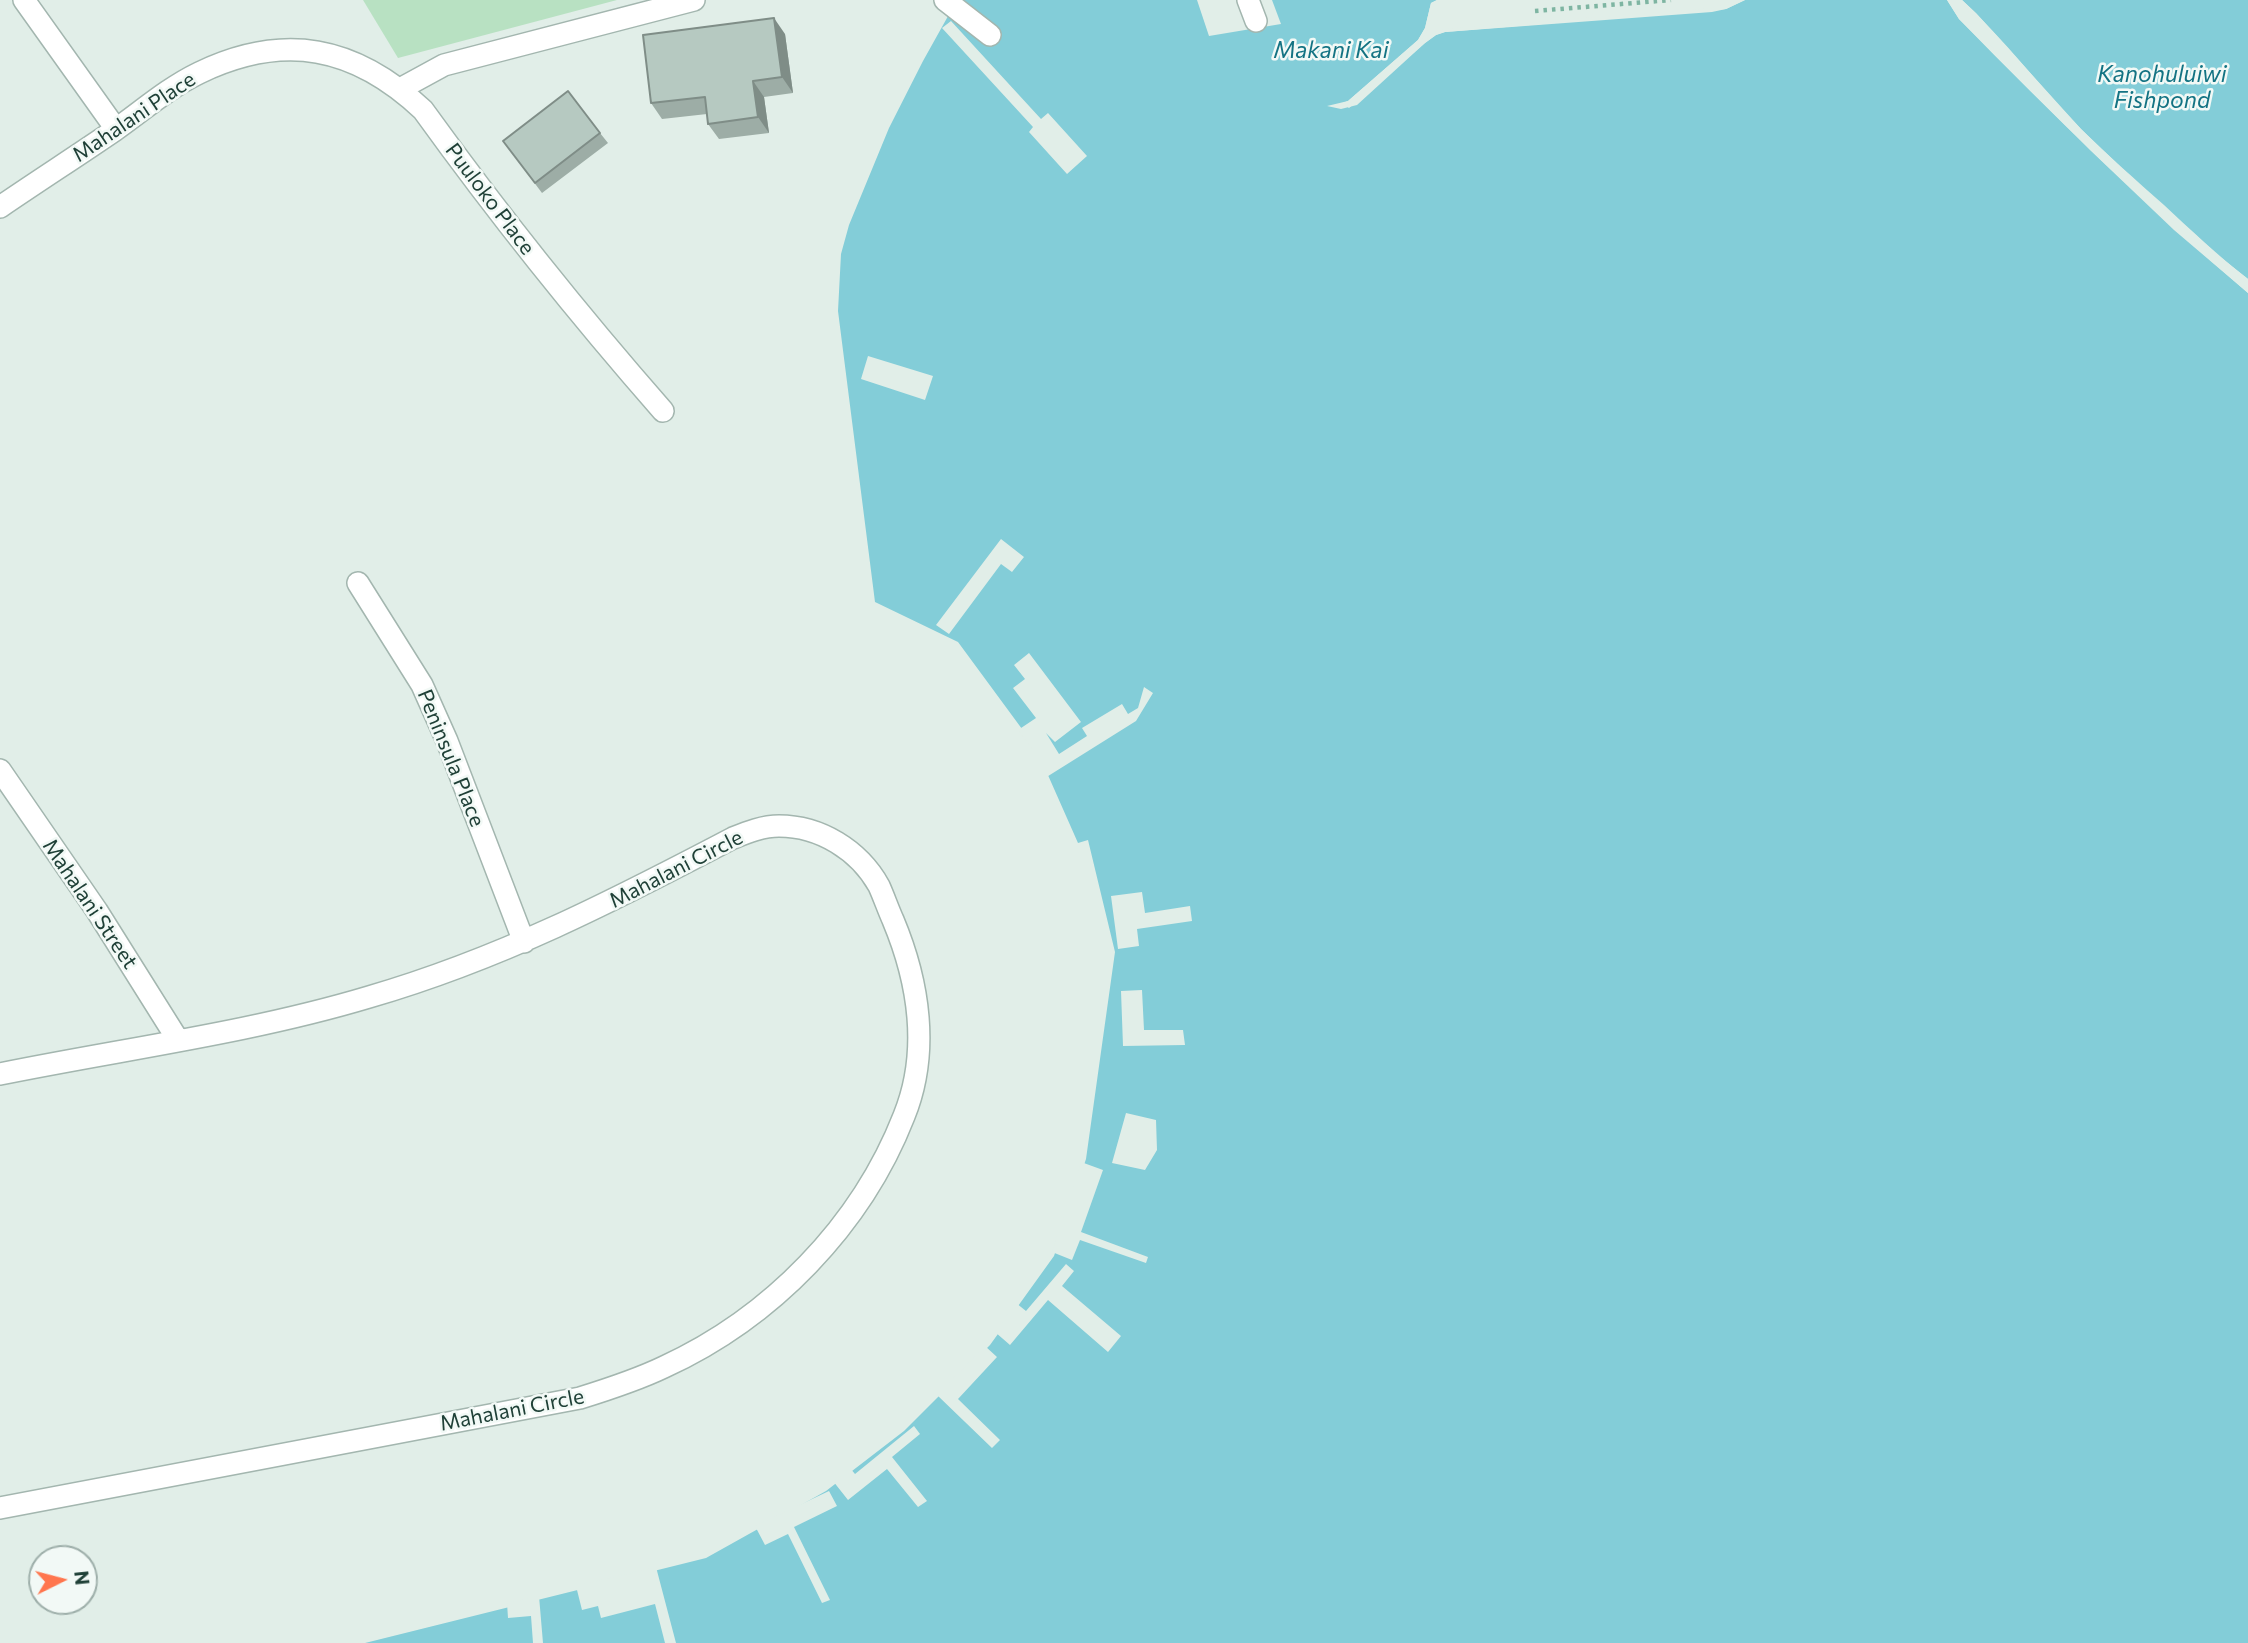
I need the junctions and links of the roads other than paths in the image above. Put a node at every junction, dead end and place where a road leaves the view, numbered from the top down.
1 (24, 0) edge
2 (694, 0) edge
3 (945, 0) edge
4 (1248, 0) edge
5 (1256, 21) dead end
6 (990, 35) dead end
7 (278, 50) joint
8 (400, 89) junction
9 (116, 129) junction
10 (0, 207) edge
11 (663, 411) dead end
12 (358, 583) dead end
13 (0, 770) edge
14 (524, 942) junction
15 (178, 1040) junction
16 (0, 1074) edge
17 (0, 1508) edge

1 - 9 street
2 - 8 street
3 - 6 street
4 - 5 street
7 - 8 street, Puuloko Place
7 - 9 street, Mahalani Place
8 - 11 street, Puuloko Place
9 - 10 street, Mahalani Place
12 - 14 street, Peninsula Place
13 - 15 street, Mahalani Street
14 - 15 street, Mahalani Circle
14 - 17 street, Mahalani Circle
15 - 16 street, Mahalani Circle

